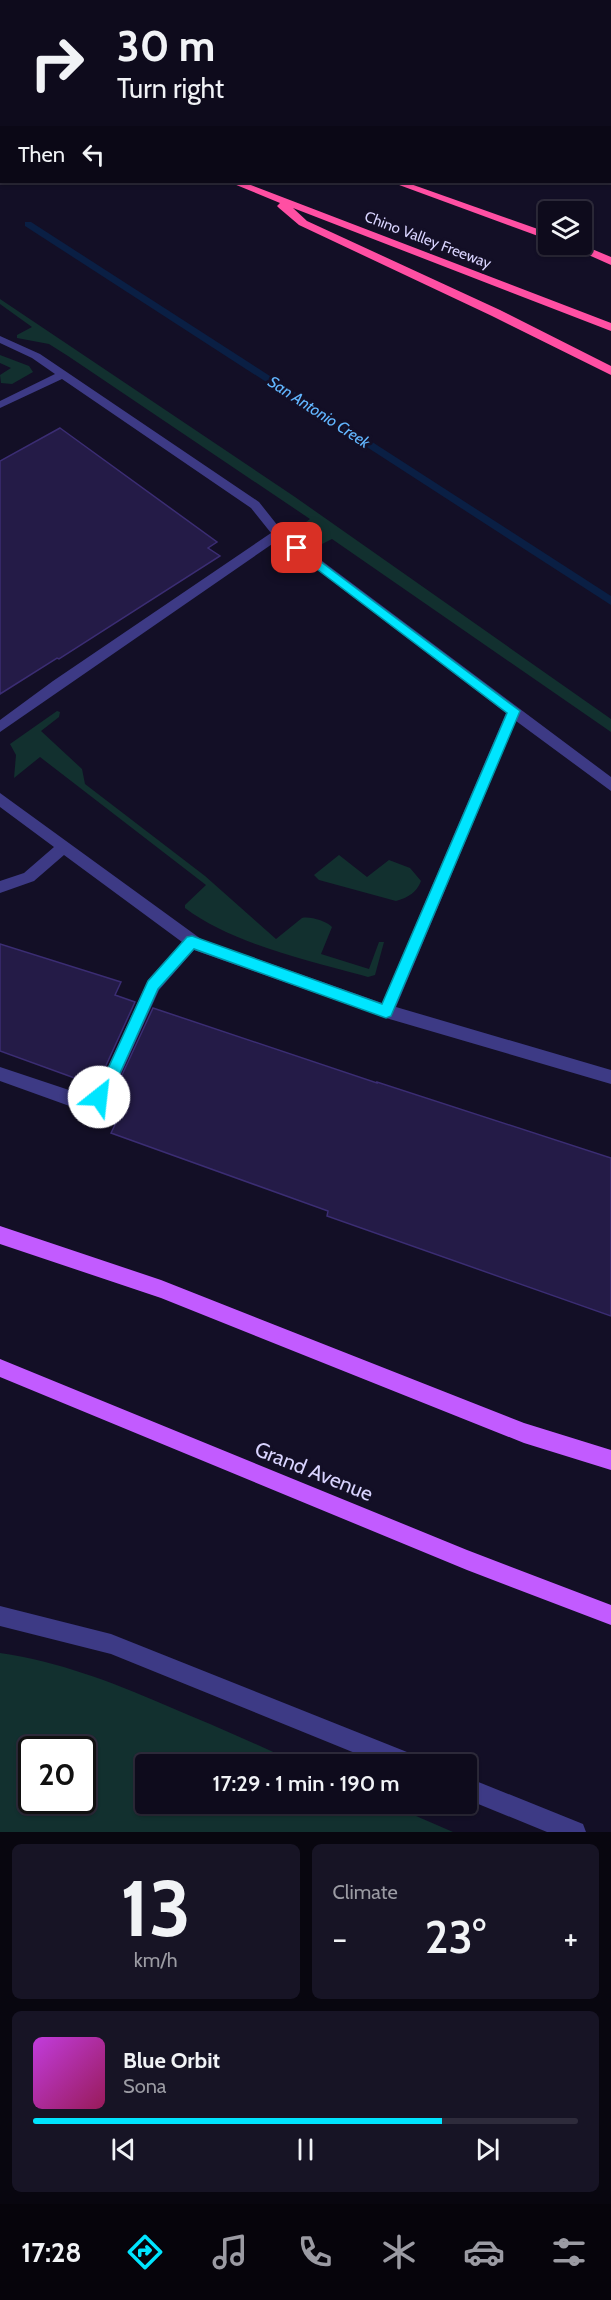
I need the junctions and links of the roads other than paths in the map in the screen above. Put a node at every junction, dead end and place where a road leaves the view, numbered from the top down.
1 (237, 183) edge
2 (399, 183) edge
3 (273, 197) junction
4 (538, 233) edge
5 (592, 247) edge
6 (611, 250) edge
7 (592, 253) edge
8 (611, 261) edge
9 (611, 327) edge
10 (0, 339) edge
11 (611, 371) edge
12 (63, 374) junction
13 (0, 405) edge
14 (278, 534) junction
15 (514, 711) junction
16 (0, 727) edge
17 (611, 784) edge
18 (0, 799) edge
19 (63, 847) junction
20 (0, 887) edge
21 (192, 942) junction
22 (386, 1011) junction
23 (0, 1074) edge
24 (611, 1077) edge
25 (0, 1234) edge
26 (0, 1368) edge
27 (611, 1460) edge
28 (611, 1615) edge
29 (0, 1616) edge
30 (384, 1754) edge
31 (477, 1792) edge
32 (575, 1832) edge

1 - 3 highway, Chino Valley Freeway
2 - 4 highway
3 - 9 highway, Chino Valley Freeway
3 - 11 highway
5 - 6 highway
7 - 8 highway
10 - 12 street
12 - 13 street
12 - 14 street
14 - 15 street
14 - 16 street
15 - 17 street
15 - 22 street
18 - 19 street
19 - 20 street
19 - 21 street
21 - 22 street
21 - 23 street
22 - 24 street
25 - 27 main road
26 - 28 main road, Grand Avenue
29 - 30 street
31 - 32 street

